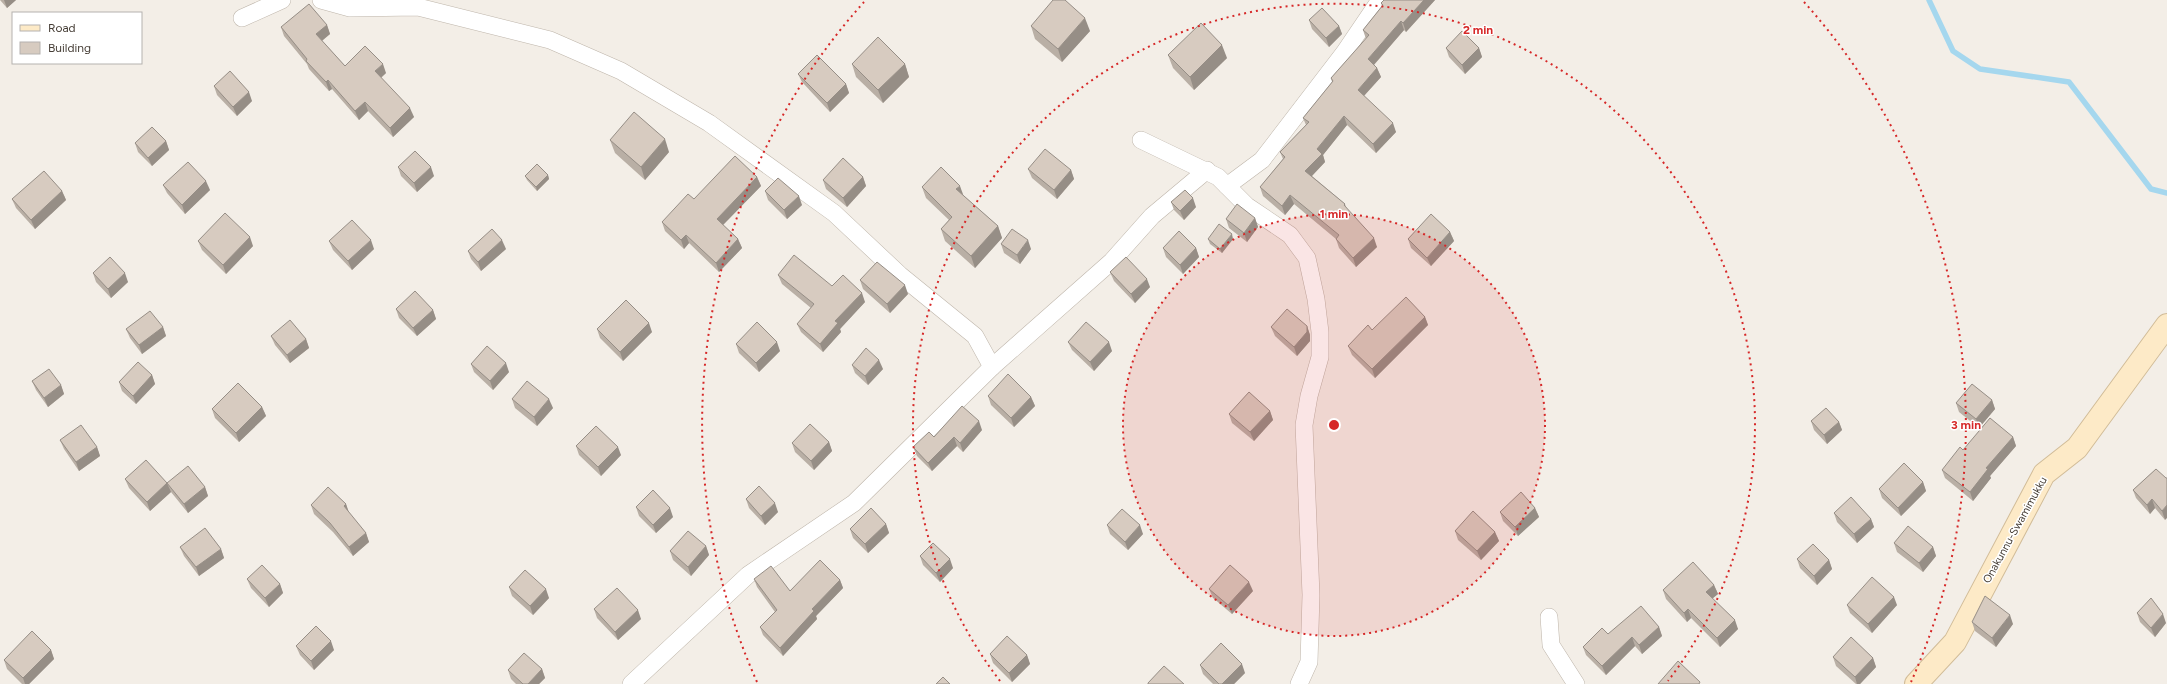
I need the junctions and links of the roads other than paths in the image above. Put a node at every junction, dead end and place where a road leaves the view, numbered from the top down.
1 (282, 0) edge
2 (321, 0) edge
3 (1380, 0) edge
4 (242, 18) dead end
5 (1141, 140) dead end
6 (1207, 170) junction
7 (1227, 186) junction
8 (2167, 325) edge
9 (992, 367) junction
10 (1549, 617) dead end
11 (631, 684) edge
12 (1299, 684) edge
13 (1576, 684) edge
14 (1916, 684) edge

1 - 4 street
2 - 9 street
3 - 7 street
5 - 6 street
6 - 7 street
6 - 9 street
7 - 12 street
8 - 14 street, Onakunnu-Swamimukku
9 - 11 street
10 - 13 street

